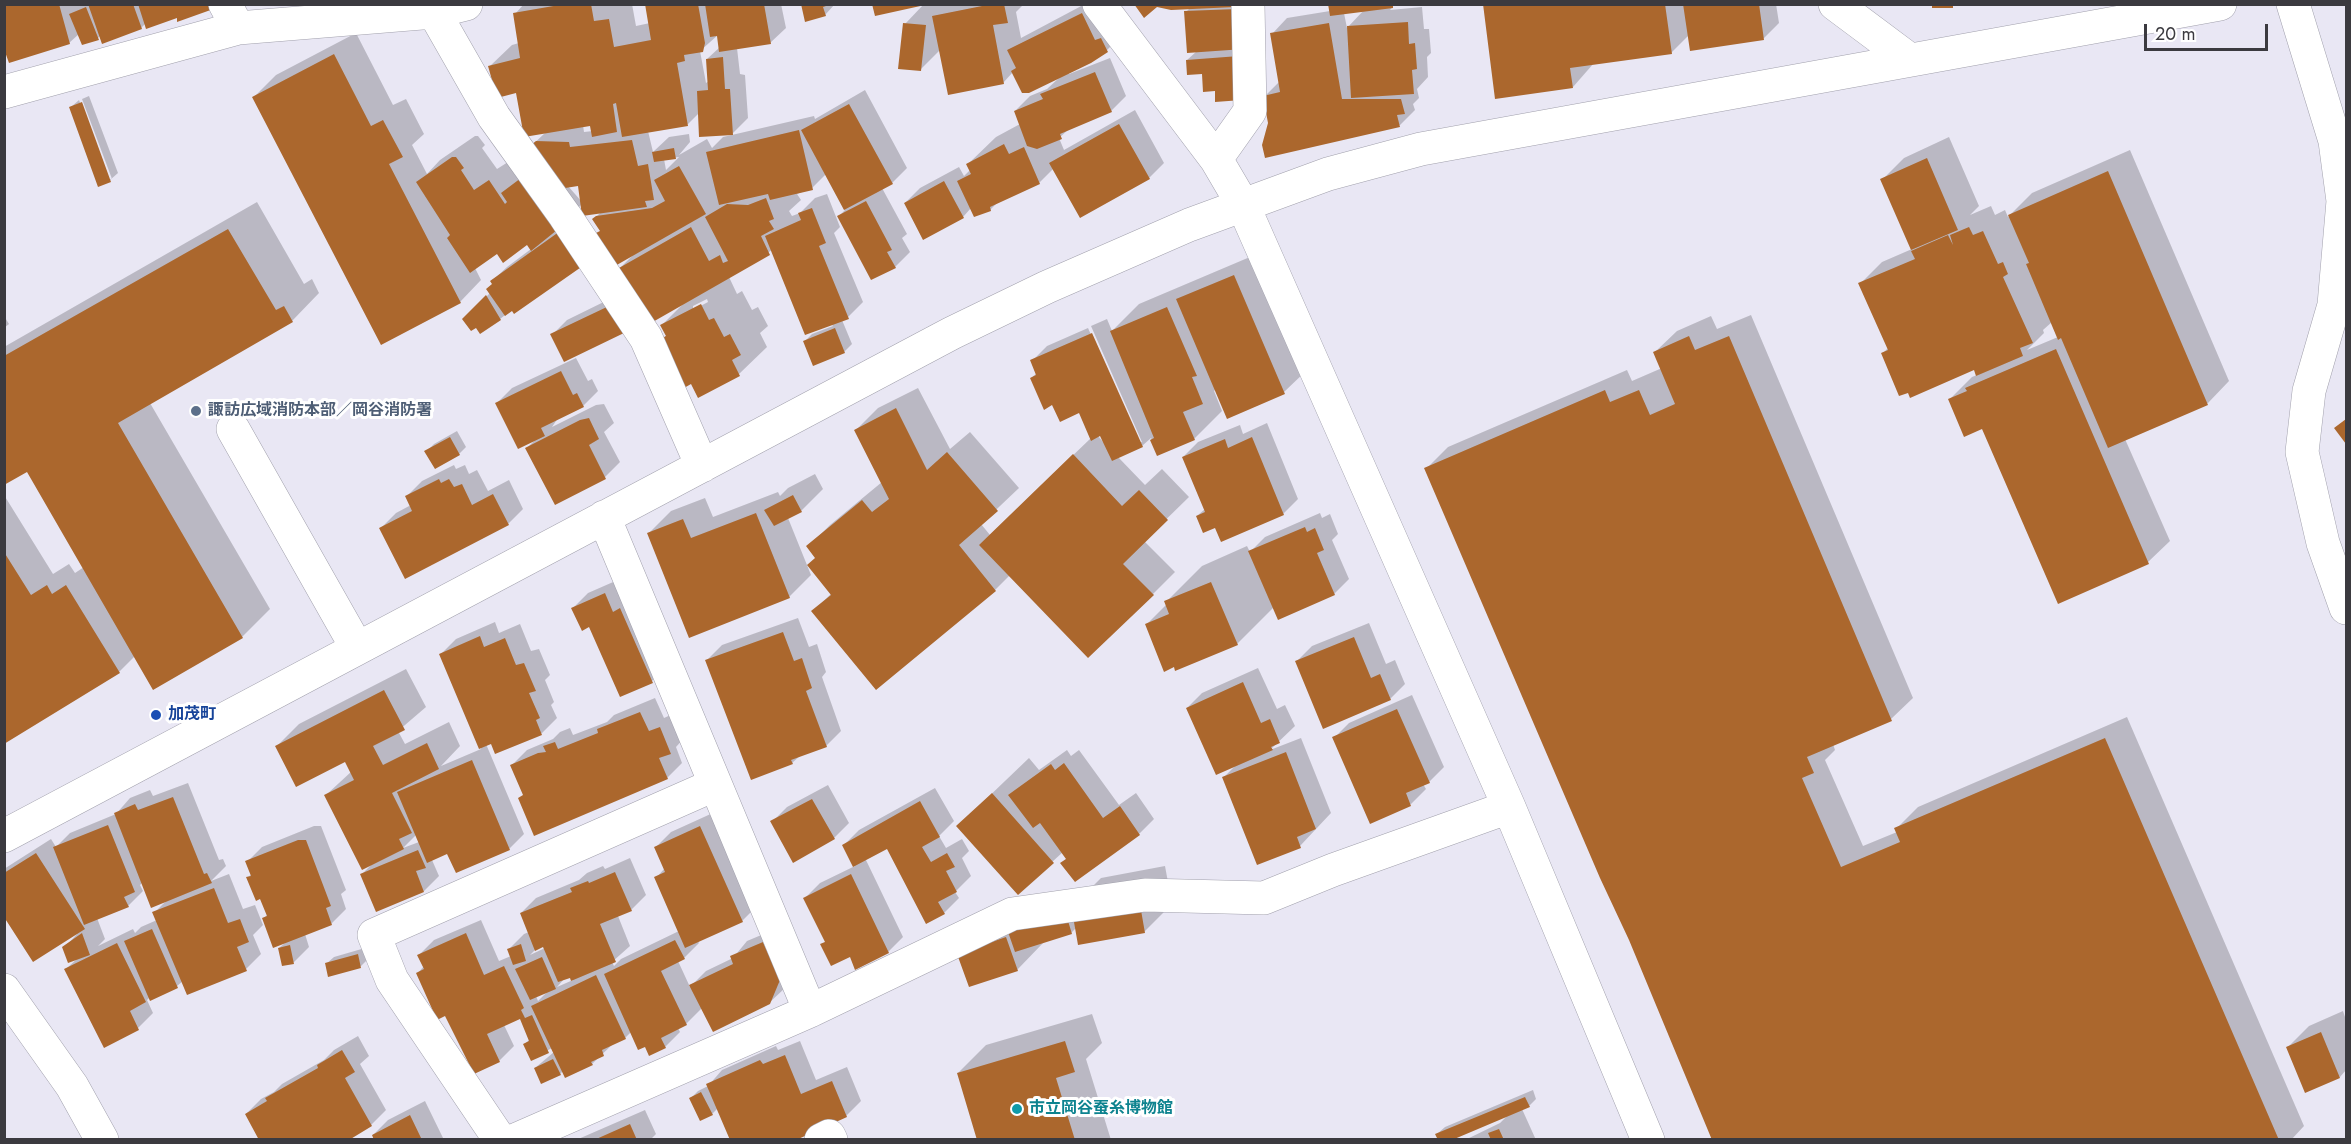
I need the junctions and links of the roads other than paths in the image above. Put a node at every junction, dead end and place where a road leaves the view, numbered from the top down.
1 (466, 4) edge
2 (1100, 4) edge
3 (1248, 4) edge
4 (1835, 4) edge
5 (2220, 4) edge
6 (2293, 4) edge
7 (434, 12) junction
8 (231, 16) edge
9 (1910, 60) junction
10 (4, 92) edge
11 (1216, 159) junction
12 (1243, 205) junction
13 (233, 429) dead end
14 (702, 466) junction
15 (604, 517) junction
16 (2346, 608) edge
17 (357, 648) junction
18 (714, 785) junction
19 (1509, 807) junction
20 (4, 836) edge
21 (4, 990) edge
22 (810, 1011) junction
23 (102, 1140) edge
24 (500, 1140) edge
25 (515, 1140) edge
26 (821, 1140) edge
27 (831, 1140) edge
28 (1648, 1140) edge

1 - 7 street
2 - 11 street
3 - 11 street
4 - 9 street
5 - 9 street
6 - 16 street
7 - 8 street
7 - 14 street
8 - 10 street
9 - 12 street
11 - 12 street
12 - 14 street
12 - 19 street
13 - 17 street
14 - 15 street
15 - 17 street
15 - 18 street
17 - 20 street
18 - 22 street
18 - 24 street
19 - 22 street
19 - 28 street
21 - 23 street
22 - 25 street
26 - 27 street

